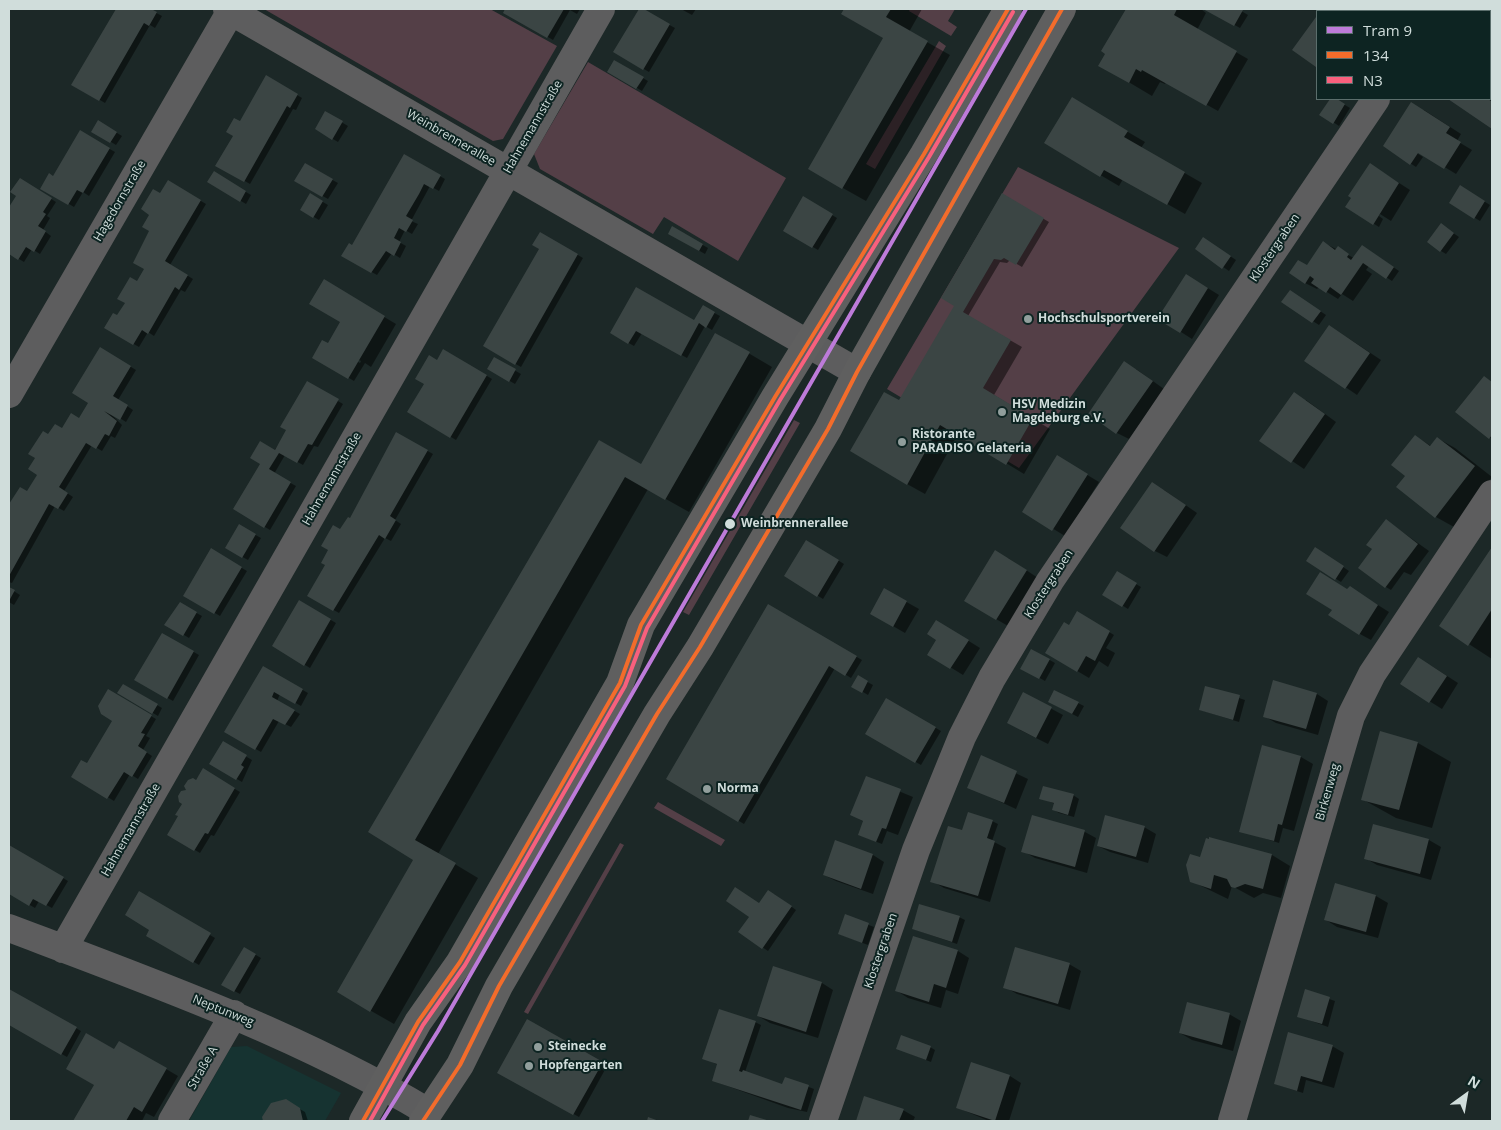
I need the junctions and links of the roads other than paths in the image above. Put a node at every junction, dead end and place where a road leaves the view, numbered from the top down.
1 (601, 9) edge
2 (1008, 9) edge
3 (1062, 9) edge
4 (230, 10) edge
5 (1375, 100) edge
6 (508, 171) junction
7 (807, 344) junction
8 (857, 372) junction
9 (9, 394) edge
10 (1492, 494) edge
11 (9, 928) edge
12 (63, 949) junction
13 (234, 1014) junction
14 (382, 1085) junction
15 (426, 1116) edge
16 (172, 1121) edge
17 (363, 1121) edge
18 (823, 1121) edge
19 (1232, 1121) edge

1 - 6 street, Hahnemannstraße
2 - 7 main road
3 - 8 main road
4 - 6 street, Weinbrennerallee
4 - 9 street, Hagedornstraße
5 - 18 street, Klostergraben
6 - 7 street, Weinbrennerallee
6 - 12 street, Hahnemannstraße
7 - 8 street, Weinbrennerallee
7 - 14 main road
8 - 15 main road
10 - 19 street, Birkenweg
11 - 12 street, Neptunweg
12 - 13 street, Neptunweg
13 - 14 street, Neptunweg
13 - 16 street, Straße A
14 - 15 street, Neptunweg
14 - 17 main road

